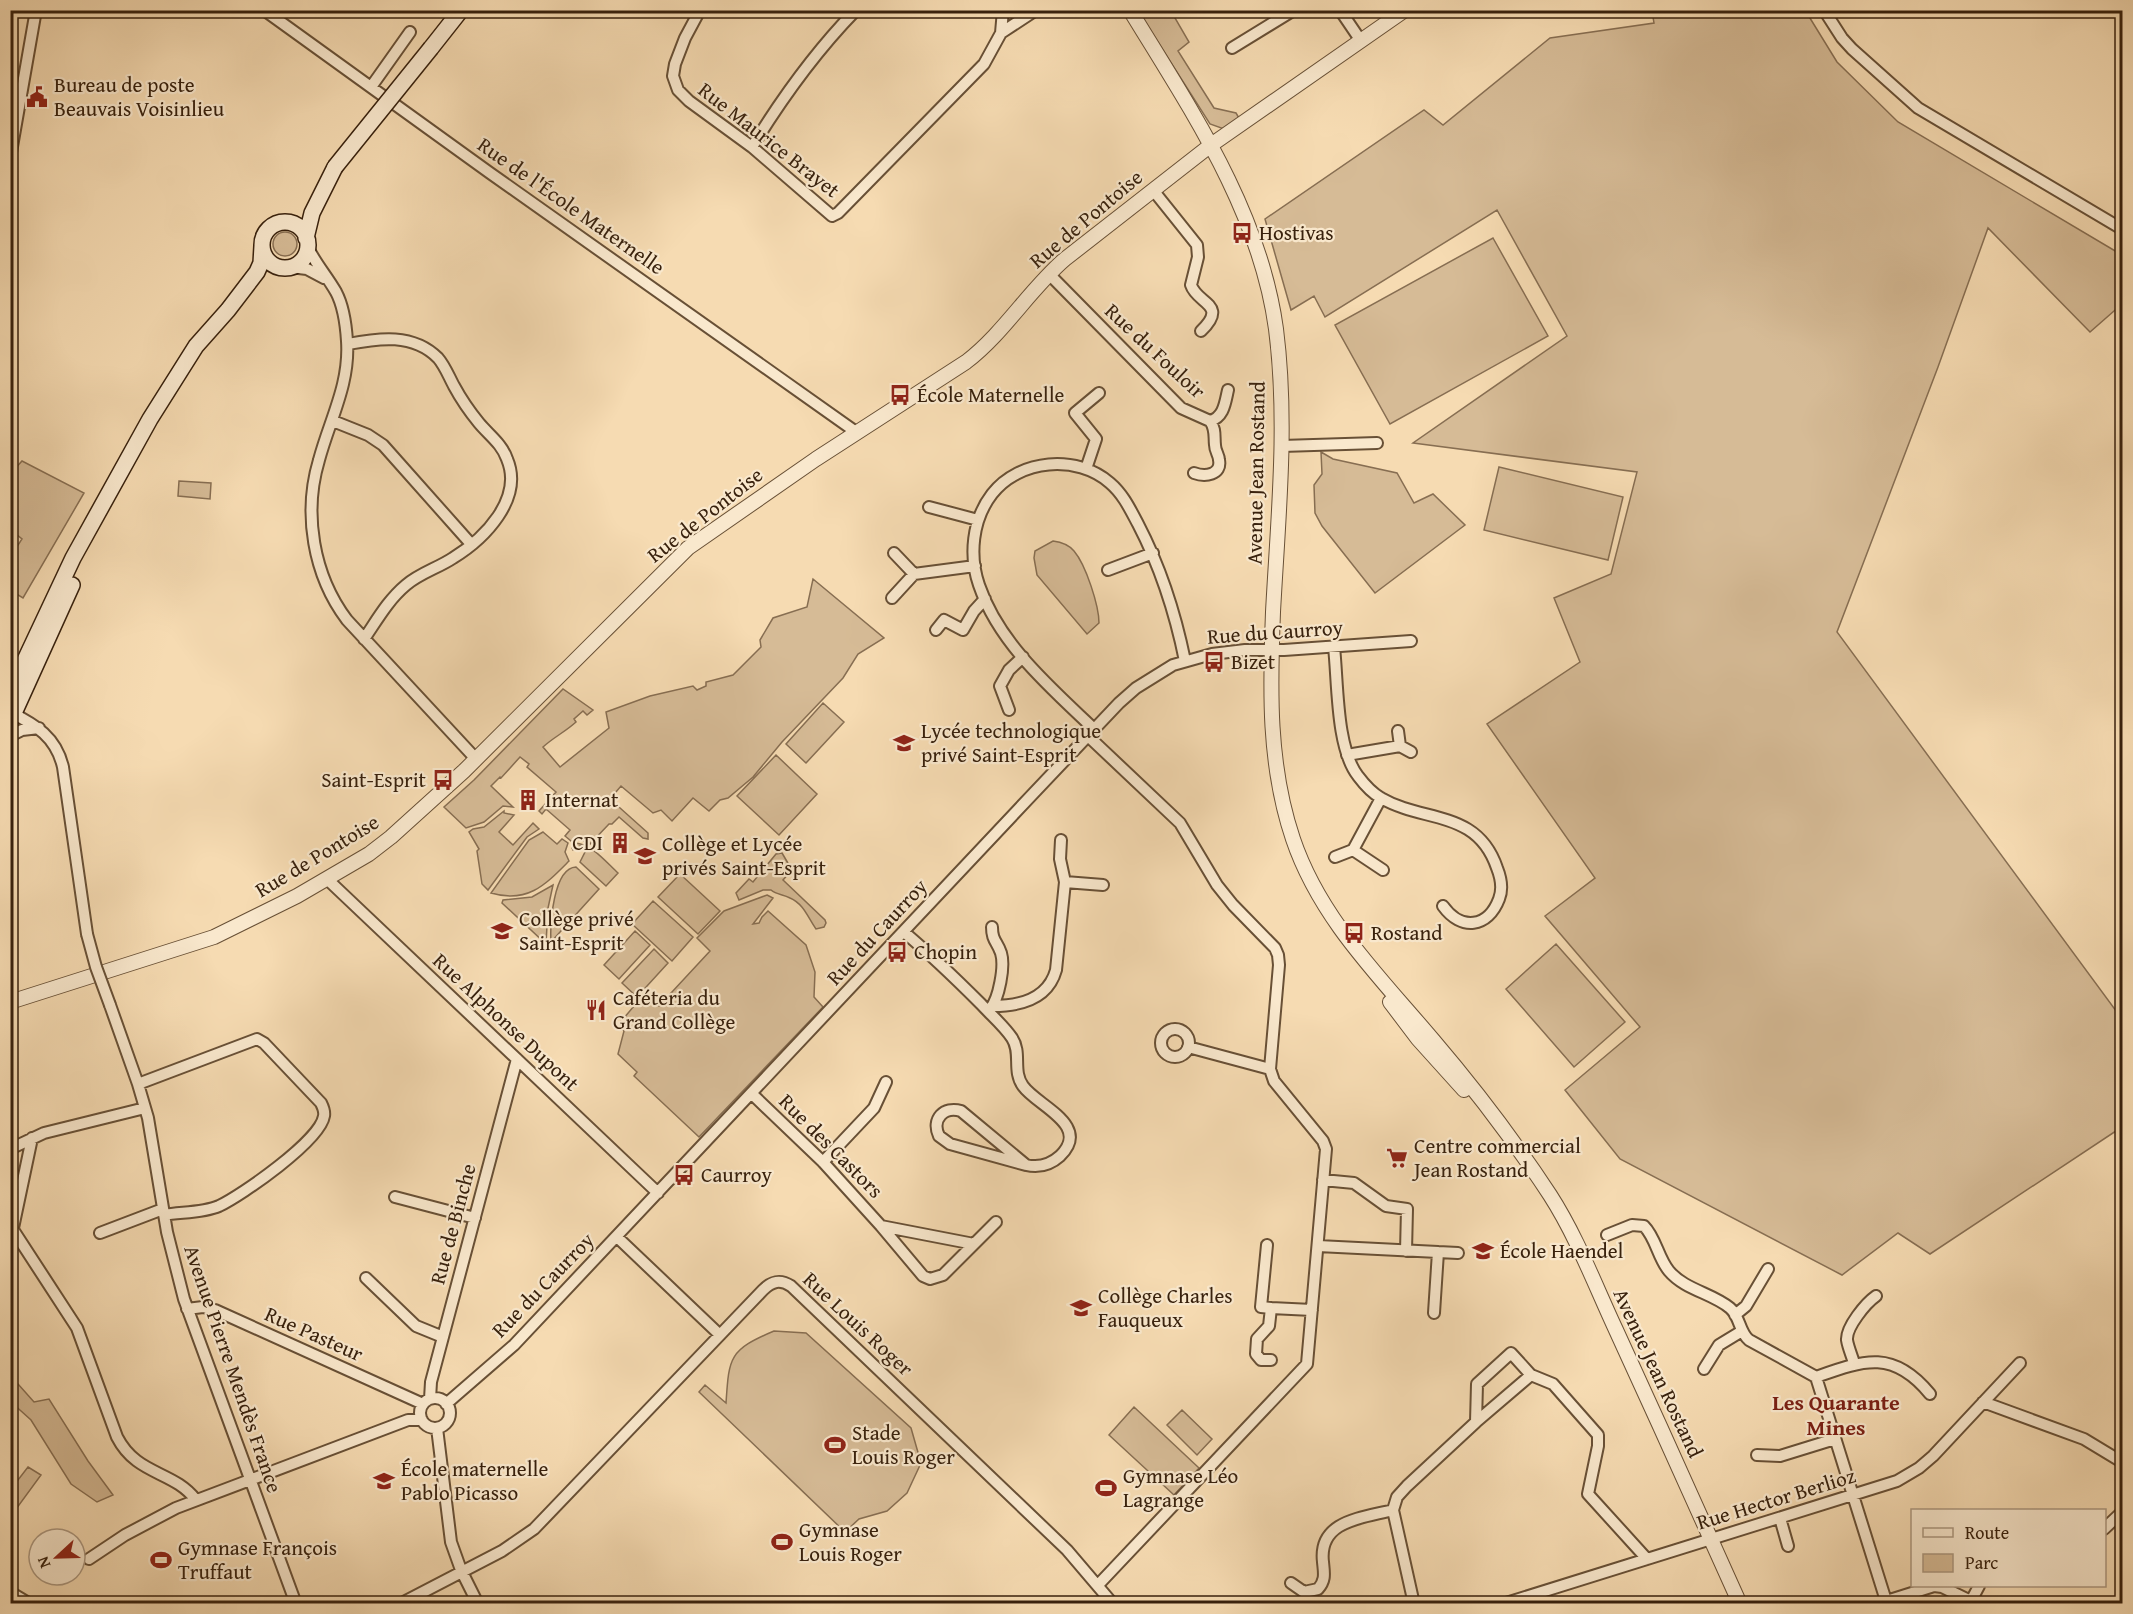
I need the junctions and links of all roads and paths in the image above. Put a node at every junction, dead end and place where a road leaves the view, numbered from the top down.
1 (36, 10) edge
2 (264, 10) edge
3 (461, 10) edge
4 (700, 10) edge
5 (856, 10) edge
6 (1004, 10) edge
7 (1036, 10) edge
8 (1130, 10) edge
9 (1294, 10) edge
10 (1340, 10) edge
11 (1405, 10) edge
12 (1824, 10) edge
13 (410, 32) dead end
14 (1001, 33) junction
15 (1361, 41) junction
16 (1232, 48) dead end
17 (371, 87) junction
18 (1211, 145) junction
19 (752, 147) junction
20 (10, 158) edge
21 (335, 167) junction
22 (1153, 190) junction
23 (288, 222) junction
24 (2122, 229) edge
25 (307, 242) junction
26 (262, 246) junction
27 (285, 267) junction
28 (1049, 274) junction
29 (327, 280) junction
30 (228, 310) junction
31 (1201, 331) dead end
32 (348, 344) junction
33 (1228, 390) dead end
34 (1099, 393) dead end
35 (333, 421) junction
36 (1210, 422) junction
37 (856, 432) junction
38 (1377, 444) dead end
39 (1282, 446) junction
40 (1086, 470) junction
41 (1194, 473) dead end
42 (108, 497) junction
43 (929, 507) dead end
44 (978, 520) junction
45 (471, 544) junction
46 (894, 553) dead end
47 (1153, 553) junction
48 (975, 566) junction
49 (1108, 570) dead end
50 (914, 574) junction
51 (892, 598) dead end
52 (985, 599) junction
53 (936, 630) dead end
54 (364, 639) junction
55 (1411, 641) dead end
56 (1334, 647) junction
57 (1272, 650) junction
58 (1023, 657) junction
59 (1185, 661) junction
60 (10, 692) edge
61 (1010, 710) dead end
62 (12, 716) edge
63 (39, 728) junction
64 (1398, 731) dead end
65 (1091, 733) junction
66 (10, 736) edge
67 (1400, 746) junction
68 (1411, 752) dead end
69 (1347, 755) junction
70 (476, 759) junction
71 (1381, 798) junction
72 (1061, 840) dead end
73 (1353, 850) junction
74 (1335, 857) dead end
75 (1383, 870) dead end
76 (327, 879) junction
77 (1065, 882) junction
78 (1103, 885) dead end
79 (1443, 906) dead end
80 (992, 927) dead end
81 (904, 932) junction
82 (10, 1002) edge
83 (990, 1008) junction
84 (1188, 1047) dead end
85 (517, 1059) junction
86 (1270, 1069) junction
87 (886, 1082) dead end
88 (138, 1084) junction
89 (752, 1094) junction
90 (145, 1108) junction
91 (32, 1138) junction
92 (10, 1149) edge
93 (823, 1162) junction
94 (1026, 1165) junction
95 (1323, 1180) junction
96 (658, 1193) junction
97 (395, 1197) dead end
98 (163, 1212) junction
99 (475, 1218) junction
100 (996, 1222) dead end
101 (12, 1226) edge
102 (881, 1226) junction
103 (100, 1233) dead end
104 (1607, 1235) dead end
105 (617, 1236) junction
106 (974, 1244) junction
107 (1267, 1245) dead end
108 (1318, 1246) junction
109 (1406, 1251) junction
110 (1438, 1252) junction
111 (1458, 1253) dead end
112 (1768, 1269) dead end
113 (366, 1278) dead end
114 (1876, 1296) dead end
115 (1271, 1308) junction
116 (188, 1309) junction
117 (1312, 1310) junction
118 (1434, 1313) dead end
119 (1735, 1315) junction
120 (1742, 1331) junction
121 (720, 1335) junction
122 (443, 1337) junction
123 (1270, 1360) dead end
124 (2019, 1362) dead end
125 (1854, 1363) junction
126 (1704, 1369) dead end
127 (1531, 1375) junction
128 (1816, 1377) junction
129 (1930, 1394) dead end
130 (427, 1402) junction
131 (1983, 1402) junction
132 (446, 1404) junction
133 (422, 1420) junction
134 (1476, 1422) junction
135 (437, 1428) junction
136 (1835, 1439) junction
137 (1756, 1455) dead end
138 (2122, 1462) edge
139 (250, 1479) junction
140 (1853, 1495) junction
141 (195, 1500) junction
142 (1393, 1510) junction
143 (2122, 1512) edge
144 (1780, 1518) junction
145 (2106, 1527) edge
146 (1711, 1540) junction
147 (1788, 1546) dead end
148 (88, 1559) dead end
149 (1647, 1559) junction
150 (461, 1570) junction
151 (1291, 1583) dead end
152 (1098, 1585) junction
153 (1931, 1587) edge
154 (1942, 1587) edge
155 (1979, 1587) edge
156 (10, 1592) edge
157 (1521, 1601) edge
158 (1974, 1602) edge
159 (1883, 1603) edge
160 (30, 1604) edge
161 (296, 1604) edge
162 (400, 1604) edge
163 (478, 1604) edge
164 (1113, 1604) edge
165 (1414, 1604) edge
166 (1503, 1604) edge
167 (1740, 1604) edge

1 - 20 street
2 - 17 street, Rue de l'École Maternelle
3 - 21 main road, bridge
4 - 19 street, Rue Maurice Brayet
5 - 19 street
6 - 14 street, Rue Maurice Brayet
7 - 14 street
8 - 18 street, Avenue Jean Rostand
9 - 16 street
10 - 15 street
11 - 15 street, Rue de Pontoise
12 - 24 street
13 - 17 street
14 - 19 street, Rue Maurice Brayet
15 - 18 street, Rue de Pontoise
17 - 37 street, Rue de l'École Maternelle
18 - 22 street, Rue de Pontoise
18 - 39 street, Avenue Jean Rostand
21 - 23 main road
21 - 25 main road
22 - 28 street, Rue de Pontoise
22 - 31 street
23 - 25 main road
23 - 26 main road
25 - 27 main road
25 - 29 street
26 - 27 main road
26 - 30 main road
27 - 29 street
27 - 30 main road
28 - 36 street, Rue du Fouloir
28 - 37 street, Rue de Pontoise
29 - 32 street
30 - 42 main road
32 - 35 street
32 - 45 street
33 - 36 street
34 - 40 street
35 - 45 street
35 - 54 street
36 - 41 street, Rue du Fouloir
37 - 70 street, Rue de Pontoise
38 - 39 street
39 - 57 street, Avenue Jean Rostand
40 - 44 street
40 - 47 street
42 - 60 main road
42 - 62 main road
43 - 44 street
44 - 48 street
45 - 54 street
46 - 50 street
47 - 49 street
47 - 59 street
48 - 50 street
48 - 52 street
50 - 51 street
52 - 53 street
52 - 58 street
54 - 70 street
55 - 56 street, Rue du Caurroy
56 - 57 street, Rue du Caurroy
56 - 69 street
57 - 59 street, Rue du Caurroy
57 - 146 street, Avenue Jean Rostand
58 - 61 street
58 - 65 street
59 - 65 street, Rue du Caurroy
62 - 63 street, Avenue Pierre Mendès France
63 - 66 street
63 - 88 street, Avenue Pierre Mendès France, bridge
64 - 67 street
65 - 81 street, Rue du Caurroy
65 - 86 street
67 - 68 street
67 - 69 street
69 - 71 street
70 - 76 street, Rue de Pontoise
71 - 73 street
71 - 79 street
72 - 77 street
73 - 74 street
73 - 75 street
76 - 82 street, Rue de Pontoise
76 - 85 street, Rue Alphonse Dupont
77 - 78 street
77 - 83 street
80 - 83 street
81 - 83 street
81 - 89 street, Rue du Caurroy
83 - 94 street
84 - 86 street
85 - 96 street, Rue Alphonse Dupont
85 - 99 street, Rue de Binche
86 - 95 street
87 - 93 street
88 - 90 street, Avenue Pierre Mendès France
88 - 98 street
89 - 93 street, Rue des Castors
89 - 96 street, Rue du Caurroy
90 - 91 street
90 - 98 street, Avenue Pierre Mendès France
91 - 92 street
91 - 101 street
93 - 102 street, Rue des Castors
94 - 94 street
95 - 108 street
95 - 109 street
96 - 105 street, Rue du Caurroy
97 - 99 street
98 - 103 street
98 - 116 street, Avenue Pierre Mendès France
99 - 122 street, Rue de Binche
100 - 106 street, Rue des Castors
101 - 141 street
102 - 106 street, Rue des Castors
102 - 106 street, Rue des Castors
104 - 119 street
105 - 121 street
105 - 132 street, Rue du Caurroy
107 - 115 street
108 - 109 street
108 - 117 street
109 - 110 street
110 - 111 street
110 - 118 street
112 - 119 street
113 - 122 street
114 - 125 street
115 - 117 street
115 - 123 street
116 - 130 street, Rue Pasteur
116 - 139 street, Avenue Pierre Mendès France
117 - 152 street
119 - 120 street
120 - 126 street
120 - 128 street
121 - 150 street, Rue Louis Roger
121 - 152 street, Rue Louis Roger
122 - 130 street, Rue de Binche
124 - 131 street, Rue Hector Berlioz
125 - 128 street
125 - 129 street
127 - 134 street
127 - 134 street
127 - 149 street
128 - 136 street
130 - 132 street
130 - 133 street
131 - 138 street
131 - 140 street, Rue Hector Berlioz
132 - 135 street
133 - 135 street
133 - 139 street
134 - 142 street
135 - 150 street
136 - 137 street
136 - 140 street
139 - 141 street
139 - 161 street, Avenue Pierre Mendès France
140 - 144 street, Rue Hector Berlioz
140 - 159 street
141 - 148 street
142 - 151 street
142 - 165 street
143 - 145 street
144 - 146 street, Rue Hector Berlioz
144 - 147 street
146 - 149 street, Rue Hector Berlioz
146 - 167 street, Avenue Jean Rostand
149 - 157 street, Rue Hector Berlioz
150 - 162 street, Rue Louis Roger
150 - 163 street
152 - 164 street, Rue Louis Roger
153 - 159 street
154 - 158 street
155 - 158 street
156 - 160 street
157 - 166 street, Rue Hector Berlioz

